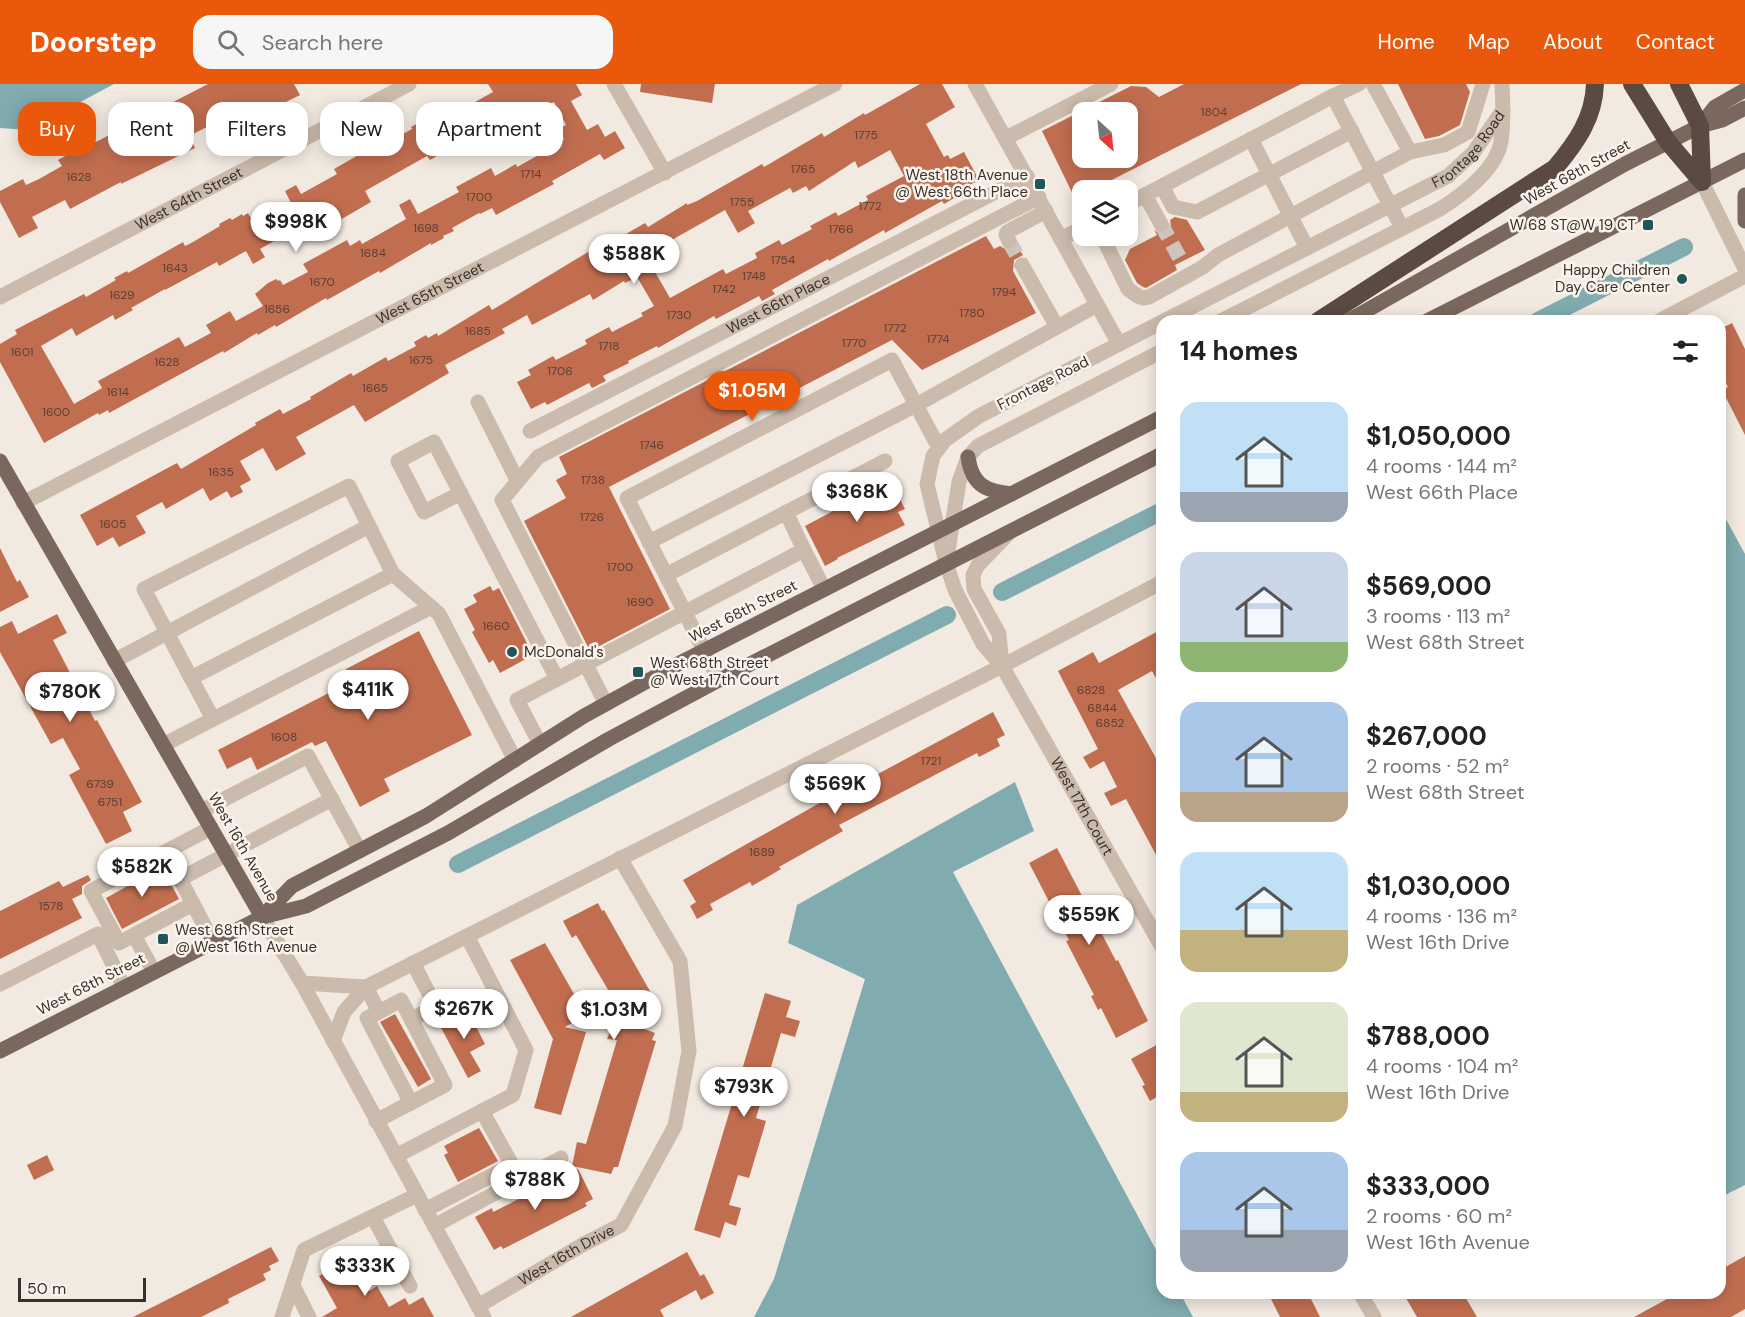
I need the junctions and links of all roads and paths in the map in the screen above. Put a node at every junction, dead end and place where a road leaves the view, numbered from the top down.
1 (409, 84) edge
2 (614, 84) edge
3 (834, 84) edge
4 (975, 84) edge
5 (1111, 84) edge
6 (1359, 84) edge
7 (1373, 84) edge
8 (1483, 84) edge
9 (1502, 84) edge
10 (1595, 84) edge
11 (1632, 84) edge
12 (1679, 84) edge
13 (1745, 90) edge
14 (1334, 96) junction
15 (1745, 108) edge
16 (1503, 110) junction
17 (1700, 126) junction
18 (1352, 131) junction
19 (1006, 138) junction
20 (1251, 139) junction
21 (1668, 142) junction
22 (1410, 152) junction
23 (1745, 160) edge
24 (665, 173) junction
25 (1374, 173) junction
26 (1269, 174) junction
27 (1027, 177) junction
28 (1702, 182) junction
29 (1162, 186) junction
30 (1145, 195) junction
31 (1745, 195) edge
32 (1138, 199) edge
33 (1042, 204) junction
34 (1390, 205) junction
35 (1291, 216) junction
36 (1745, 221) edge
37 (1161, 224) tunnel mouth
38 (1402, 228) junction
39 (1072, 233) edge
40 (1061, 239) junction
41 (1009, 241) dead end
42 (1107, 246) edge
43 (1307, 248) junction
44 (1023, 265) tunnel mouth
45 (1745, 269) edge
46 (1745, 276) edge
47 (0, 297) edge
48 (1097, 305) junction
49 (1175, 315) edge
50 (1233, 315) edge
51 (1327, 315) edge
52 (1358, 315) edge
53 (1439, 315) edge
54 (1670, 315) edge
55 (1156, 325) edge
56 (1057, 327) junction
57 (1119, 344) junction
58 (1156, 354) edge
59 (1098, 384) junction
60 (478, 402) dead end
61 (916, 405) junction
62 (1156, 420) edge
63 (530, 431) dead end
64 (936, 452) junction
65 (968, 457) junction
66 (1156, 457) edge
67 (0, 460) edge
68 (885, 460) dead end
69 (517, 480) junction
70 (461, 493) junction
71 (1012, 494) junction
72 (23, 503) junction
73 (786, 512) junction
74 (952, 524) junction
75 (369, 526) junction
76 (1012, 530) junction
77 (938, 532) junction
78 (649, 542) junction
79 (804, 550) junction
80 (946, 563) junction
81 (393, 574) junction
82 (666, 575) junction
83 (1156, 585) edge
84 (824, 589) junction
85 (431, 607) junction
86 (685, 612) junction
87 (167, 632) junction
88 (704, 651) junction
89 (114, 661) junction
90 (586, 664) junction
91 (1002, 666) junction
92 (191, 678) junction
93 (557, 679) junction
94 (718, 680) junction
95 (606, 704) junction
96 (213, 718) junction
97 (540, 744) junction
98 (163, 746) junction
99 (515, 760) junction
100 (332, 799) junction
101 (201, 811) junction
102 (210, 828) junction
103 (360, 851) junction
104 (165, 852) junction
105 (226, 855) junction
106 (620, 858) junction
107 (180, 879) junction
108 (193, 904) junction
109 (262, 917) junction
110 (134, 935) junction
111 (467, 936) junction
112 (1156, 936) edge
113 (213, 942) junction
114 (413, 963) junction
115 (154, 972) junction
116 (302, 983) junction
117 (0, 984) edge
118 (124, 987) junction
119 (366, 987) junction
120 (379, 1012) junction
121 (411, 1019) junction
122 (333, 1041) junction
123 (0, 1051) edge
124 (411, 1104) junction
125 (482, 1111) junction
126 (376, 1121) junction
127 (396, 1156) junction
128 (561, 1158) dead end
129 (417, 1196) junction
130 (425, 1210) junction
131 (373, 1217) junction
132 (434, 1226) junction
133 (293, 1285) junction
134 (410, 1286) dead end
135 (1364, 1299) edge
136 (481, 1312) edge
137 (282, 1317) edge
138 (309, 1317) edge
139 (1374, 1317) edge

1 - 47 street, West 64th Street
2 - 24 street
3 - 24 street, West 65th Street
4 - 19 street
5 - 19 street
6 - 14 street
7 - 22 street
8 - 22 street
9 - 16 street
10 - 51 highway
11 - 21 highway
12 - 17 highway
13 - 17 main road, West 68th Street
14 - 18 street
14 - 20 street
15 - 17 main road, West 68th Street
16 - 34 street, Frontage Road
16 - 38 street, Frontage Road
17 - 21 main road, West 68th Street
17 - 28 highway
18 - 25 street
18 - 26 street
19 - 27 street
20 - 26 street
20 - 29 street
21 - 28 highway
21 - 52 main road, West 68th Street
22 - 25 street
23 - 28 main road
24 - 72 street, West 65th Street
25 - 34 street
25 - 35 street
26 - 29 street
26 - 35 street
27 - 33 street
27 - 63 street, West 66th Place
28 - 45 street
28 - 53 main road
29 - 30 street
30 - 32 street
30 - 37 street
31 - 36 main road
33 - 40 street
33 - 41 street
33 - 69 street
34 - 38 street
34 - 43 street, Frontage Road
35 - 42 street
35 - 43 street
38 - 50 street, Frontage Road
39 - 40 street
40 - 48 street
43 - 49 street, Frontage Road
44 - 56 street
46 - 54 street
48 - 56 street
48 - 57 street
55 - 57 street, Frontage Road
56 - 61 street
57 - 59 street
57 - 64 street, Frontage Road
58 - 59 street, Frontage Road
59 - 65 street, Frontage Road
60 - 69 street
61 - 64 street
61 - 78 street
61 - 78 street
62 - 71 main road, West 68th Street
64 - 77 street, West 17th Court
65 - 71 main road
65 - 74 street
66 - 76 main road, West 68th Street
67 - 72 main road, West 16th Avenue
68 - 73 street
69 - 90 street
70 - 70 street
70 - 93 street
71 - 74 main road, West 68th Street
72 - 89 main road, West 16th Avenue
73 - 79 street
73 - 82 street
74 - 77 main road, West 68th Street
74 - 80 street
75 - 81 street
75 - 87 street
75 - 87 street
76 - 80 main road, West 68th Street
76 - 91 street, West 17th Court
77 - 80 street, West 17th Court
77 - 84 main road, West 68th Street
78 - 82 street
79 - 84 street
79 - 86 street
80 - 91 street, West 17th Court
80 - 94 main road, West 68th Street
81 - 85 street
81 - 92 street
82 - 86 street
83 - 91 street
84 - 88 main road, West 68th Street
85 - 96 street
85 - 99 street
86 - 88 street
86 - 90 street
87 - 89 street
87 - 92 street
88 - 94 street
88 - 95 main road, West 68th Street
89 - 98 main road, West 16th Avenue
90 - 93 street
90 - 95 street
91 - 106 street
91 - 112 street, West 17th Court
92 - 96 street
93 - 97 street
94 - 109 main road, West 68th Street
95 - 97 main road, West 68th Street
96 - 98 street
97 - 99 main road, West 68th Street
98 - 101 main road, West 16th Avenue
99 - 103 main road, West 68th Street
100 - 101 street
100 - 103 street
100 - 105 street
101 - 102 main road, West 16th Avenue
102 - 104 street
102 - 105 main road, West 16th Avenue
103 - 109 main road, West 68th Street
104 - 107 street
104 - 110 street
105 - 107 street
105 - 109 main road, West 16th Avenue
106 - 111 street
106 - 136 street, West 16th Drive
107 - 108 street
108 - 110 street
108 - 113 street
109 - 113 main road, West 68th Street
109 - 116 street, West 16th Avenue
110 - 115 street
111 - 114 street
111 - 125 street
113 - 115 main road, West 68th Street
114 - 119 street
114 - 121 street
115 - 118 main road, West 68th Street
116 - 119 street
116 - 122 street, West 16th Avenue
117 - 118 street
118 - 123 main road, West 68th Street
119 - 120 street
119 - 122 street
120 - 121 street
120 - 124 street
121 - 124 street
122 - 126 street, West 16th Avenue
124 - 126 street
125 - 127 street
125 - 130 street
126 - 127 street, West 16th Avenue
127 - 129 street, West 16th Avenue
128 - 132 street
129 - 130 street, West 16th Avenue
129 - 131 street
130 - 132 street, West 16th Avenue
131 - 133 street
131 - 134 street
132 - 136 street, West 16th Avenue
133 - 137 street
133 - 138 street
135 - 139 street

